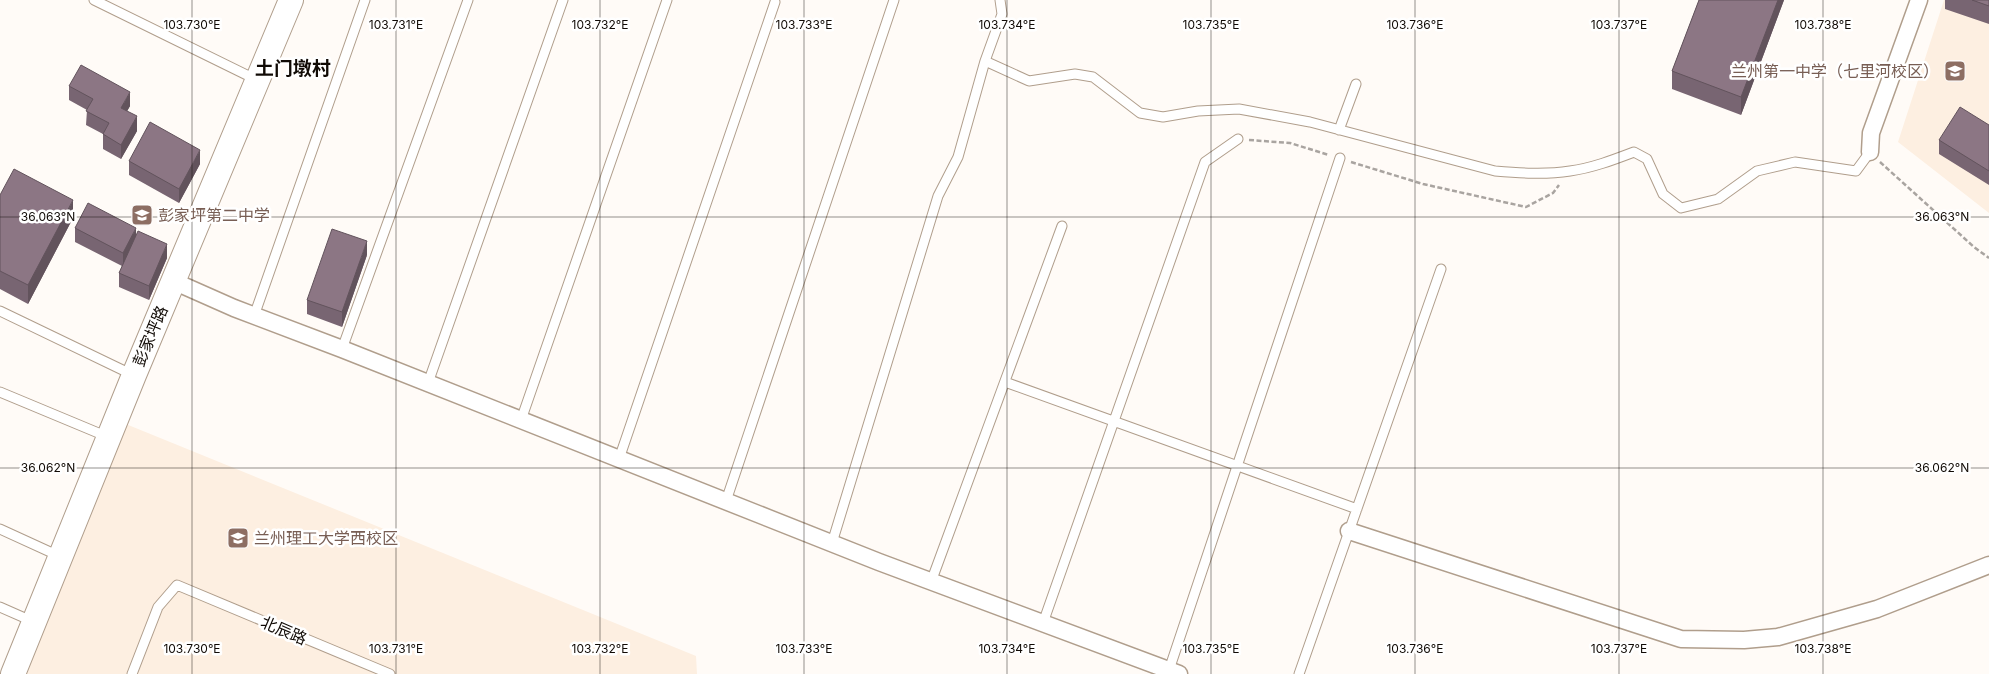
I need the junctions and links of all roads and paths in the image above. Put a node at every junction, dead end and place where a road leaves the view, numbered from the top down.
1 (94, 0) edge
2 (291, 0) edge
3 (365, 0) edge
4 (468, 0) edge
5 (563, 0) edge
6 (667, 0) edge
7 (894, 0) edge
8 (1000, 0) edge
9 (1919, 0) edge
10 (775, 2) dead end
11 (985, 62) junction
12 (257, 80) junction
13 (1356, 84) dead end
14 (1339, 130) junction
15 (1238, 139) joint
16 (1870, 152) junction
17 (1340, 158) junction
18 (1569, 171) junction
19 (1062, 226) dead end
20 (1989, 258) edge
21 (1441, 269) dead end
22 (173, 281) junction
23 (0, 311) edge
24 (254, 316) junction
25 (342, 349) junction
26 (134, 375) junction
27 (1005, 382) junction
28 (428, 383) junction
29 (0, 392) edge
30 (520, 420) junction
31 (1114, 421) junction
32 (109, 438) junction
33 (619, 459) junction
34 (1237, 466) junction
35 (726, 501) junction
36 (1357, 509) junction
37 (0, 530) edge
38 (1349, 531) junction
39 (832, 544) junction
40 (61, 556) junction
41 (1989, 565) edge
42 (931, 582) junction
43 (0, 607) edge
44 (35, 622) junction
45 (1043, 623) junction
46 (1174, 672) edge
47 (12, 674) edge
48 (132, 674) edge
49 (390, 674) edge
50 (1299, 674) edge

1 - 12 lane
2 - 12 street, 彭家坪路
3 - 24 lane
4 - 25 lane
5 - 28 lane
6 - 30 lane
7 - 35 lane
8 - 11 lane
9 - 16 street
10 - 33 lane
11 - 14 lane
11 - 39 lane
12 - 22 street, 彭家坪路
13 - 14 lane
14 - 18 lane
15 - 17 path
15 - 31 lane
16 - 18 lane
16 - 20 path
17 - 18 path
17 - 34 lane
19 - 27 lane
21 - 36 lane
22 - 24 street
22 - 26 street, 彭家坪路
23 - 26 lane
24 - 25 street
25 - 28 street
26 - 32 street, 彭家坪路
27 - 31 lane
27 - 42 lane
28 - 30 street
29 - 32 lane
30 - 33 street
31 - 34 lane
31 - 45 lane
32 - 40 street, 彭家坪路
33 - 35 street
34 - 36 lane
34 - 46 lane
35 - 39 street
36 - 38 lane
37 - 40 lane
38 - 41 street
38 - 50 lane
39 - 42 street
40 - 44 street, 彭家坪路
42 - 45 street
43 - 44 lane
44 - 47 street, 彭家坪路
45 - 46 street
48 - 49 lane, 北辰路

